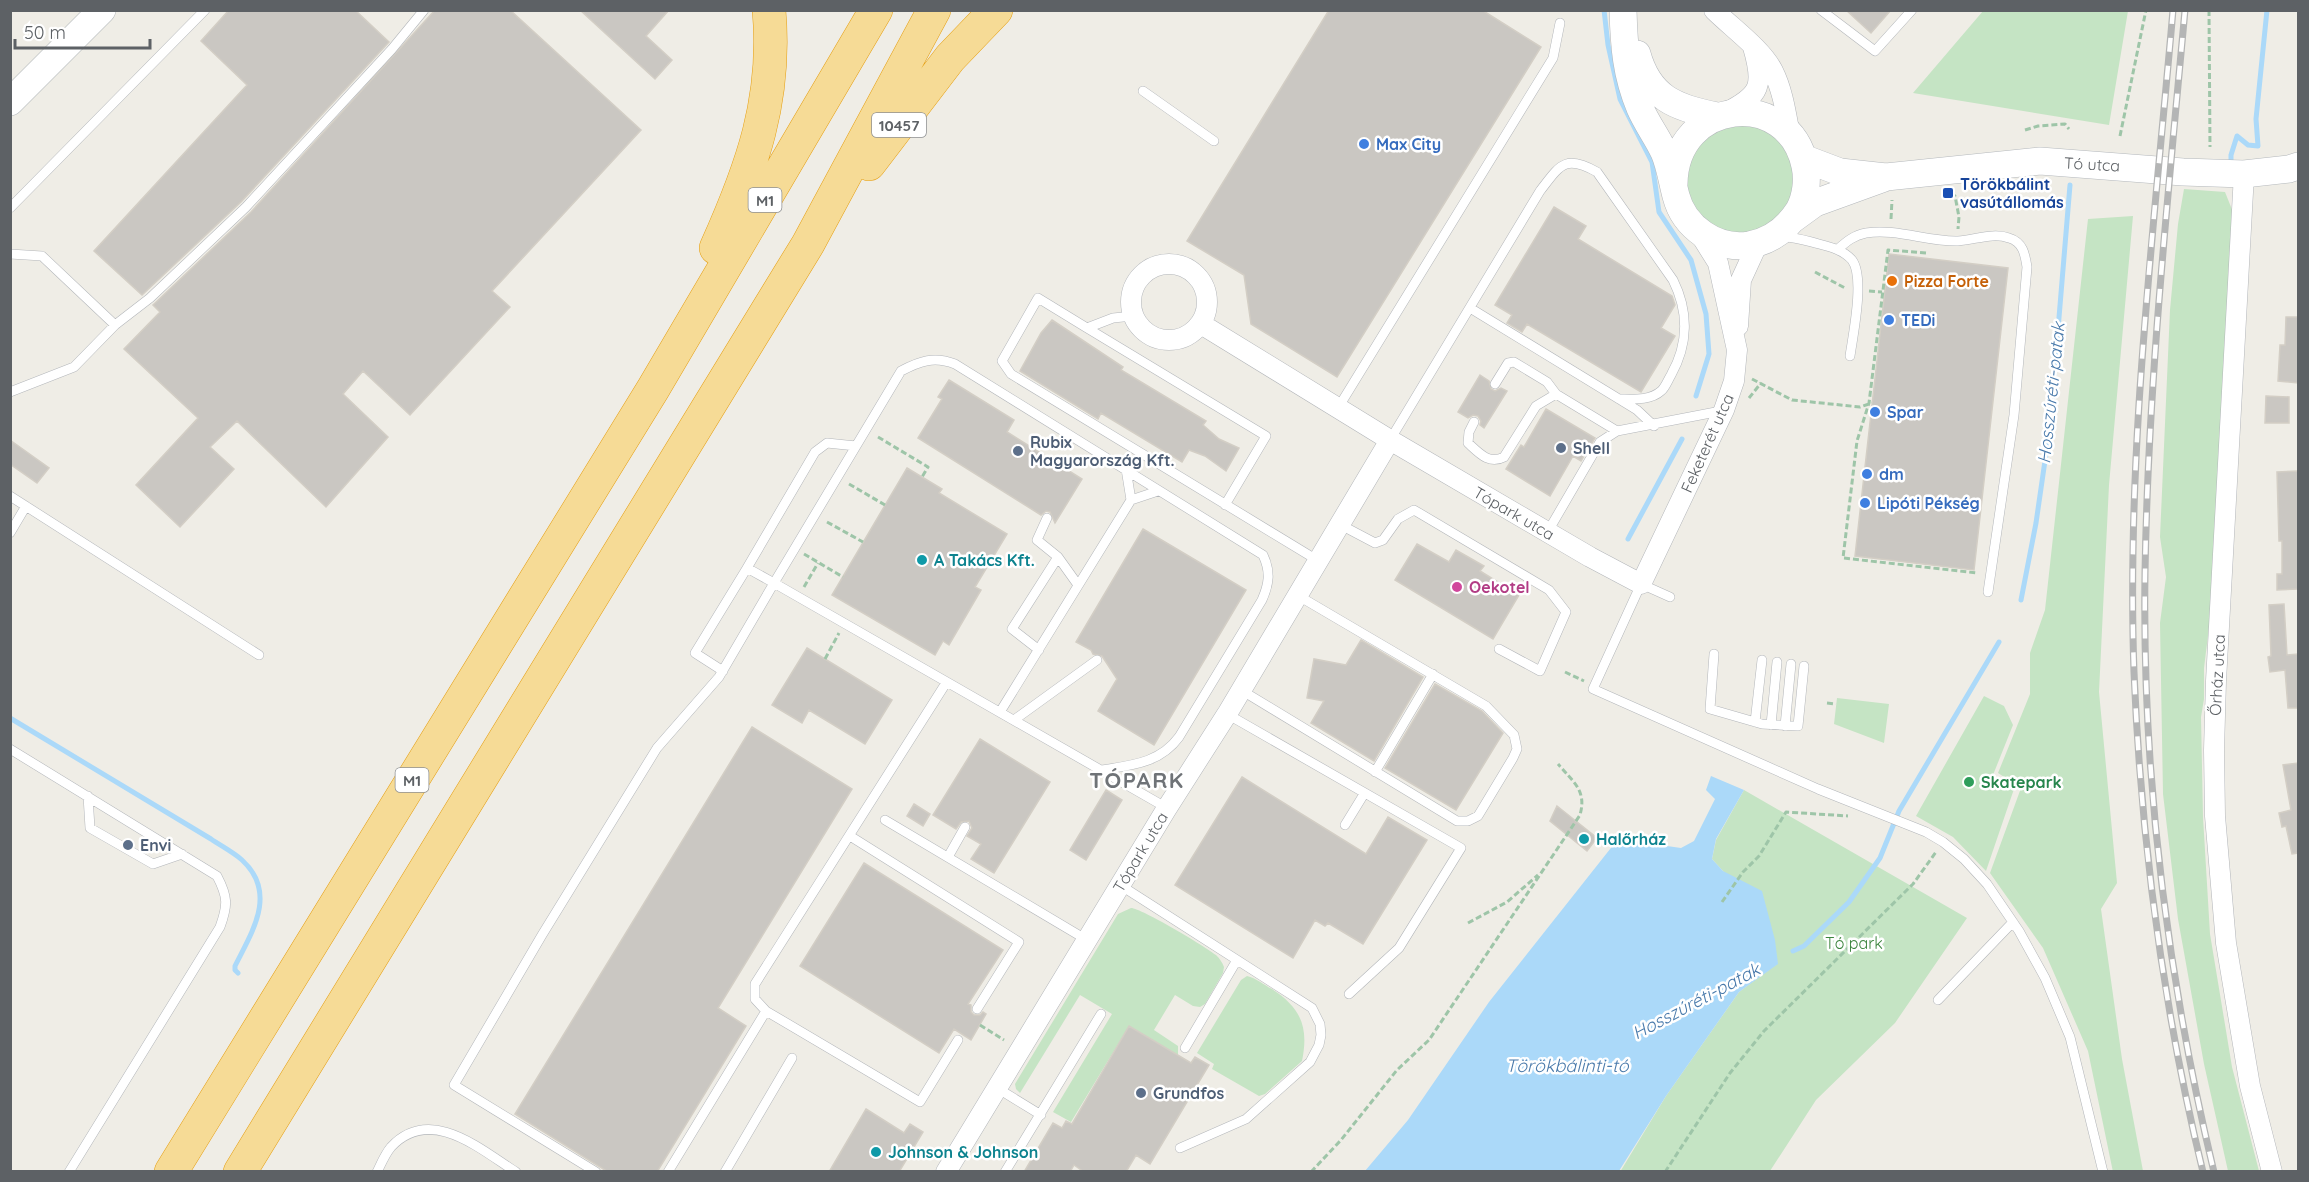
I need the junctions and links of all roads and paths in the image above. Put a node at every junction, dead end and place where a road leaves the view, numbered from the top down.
1 (102, 10) edge
2 (205, 10) edge
3 (424, 10) edge
4 (769, 10) edge
5 (876, 10) edge
6 (934, 10) edge
7 (996, 10) edge
8 (1625, 10) edge
9 (1714, 10) edge
10 (1821, 10) edge
11 (1912, 10) edge
12 (2146, 10) edge
13 (2209, 10) edge
14 (1560, 23) dead end
15 (1753, 48) junction
16 (1143, 91) dead end
17 (10, 102) edge
18 (1717, 116) junction
19 (2069, 129) dead end
20 (2025, 130) dead end
21 (2120, 136) dead end
22 (1214, 141) dead end
23 (1797, 147) junction
24 (2210, 147) dead end
25 (2298, 166) edge
26 (2244, 174) junction
27 (1886, 177) junction
28 (1674, 184) junction
29 (1948, 192) dead end
30 (10, 208) edge
31 (1793, 219) junction
32 (1696, 229) junction
33 (1765, 240) junction
34 (1957, 241) junction
35 (808, 244) junction
36 (1838, 249) junction
37 (10, 254) edge
38 (1932, 254) dead end
39 (1470, 308) junction
40 (1133, 316) junction
41 (1202, 324) junction
42 (115, 325) junction
43 (1087, 328) junction
44 (1737, 350) junction
45 (1850, 356) dead end
46 (1752, 379) dead end
47 (1761, 383) junction
48 (1495, 384) dead end
49 (653, 389) junction
50 (10, 392) edge
51 (1556, 394) junction
52 (1619, 399) junction
53 (1747, 400) dead end
54 (1871, 403) junction
55 (1338, 408) junction
56 (1724, 410) junction
57 (1474, 422) dead end
58 (1654, 426) junction
59 (866, 429) junction
60 (1617, 431) junction
61 (1390, 440) junction
62 (856, 446) junction
63 (1126, 469) junction
64 (837, 477) junction
65 (922, 477) dead end
66 (1158, 491) junction
67 (10, 496) edge
68 (1131, 500) junction
69 (885, 505) dead end
70 (1225, 505) junction
71 (26, 506) junction
72 (815, 515) junction
73 (1047, 518) dead end
74 (1339, 524) junction
75 (10, 533) edge
76 (1547, 533) junction
77 (863, 542) dead end
78 (795, 549) junction
79 (1058, 557) junction
80 (1317, 560) junction
81 (818, 563) junction
82 (747, 568) junction
83 (1991, 574) junction
84 (843, 577) dead end
85 (774, 583) junction
86 (1641, 584) junction
87 (1078, 585) junction
88 (1988, 592) dead end
89 (1297, 595) junction
90 (798, 597) junction
91 (1670, 597) dead end
92 (844, 624) junction
93 (1499, 649) dead end
94 (1039, 650) junction
95 (1713, 654) dead end
96 (259, 655) dead end
97 (825, 659) dead end
98 (1097, 660) dead end
99 (1762, 660) dead end
100 (1777, 662) dead end
101 (1791, 664) dead end
102 (1804, 666) dead end
103 (723, 671) junction
104 (1565, 672) dead end
105 (1433, 674) junction
106 (1579, 679) dead end
107 (946, 683) junction
108 (1241, 690) junction
109 (1827, 703) dead end
110 (1836, 704) dead end
111 (1000, 712) junction
112 (1227, 714) junction
113 (1014, 720) junction
114 (1755, 722) junction
115 (1770, 725) junction
116 (1785, 726) junction
117 (10, 749) edge
118 (1558, 764) dead end
119 (1102, 770) junction
120 (1375, 772) junction
121 (1364, 794) junction
122 (88, 796) junction
123 (1860, 805) junction
124 (1167, 808) junction
125 (885, 820) dead end
126 (1345, 825) dead end
127 (965, 827) dead end
128 (850, 836) junction
129 (1943, 842) junction
130 (182, 854) junction
131 (948, 857) junction
132 (1541, 873) junction
133 (1120, 885) junction
134 (1722, 902) dead end
135 (2013, 922) junction
136 (1468, 923) dead end
137 (1087, 940) junction
138 (1237, 960) junction
139 (1349, 994) dead end
140 (1938, 1000) dead end
141 (977, 1009) dead end
142 (766, 1011) junction
143 (1101, 1014) dead end
144 (980, 1025) dead end
145 (958, 1040) dead end
146 (1185, 1048) dead end
147 (1020, 1050) junction
148 (792, 1058) dead end
149 (997, 1088) junction
150 (1041, 1115) junction
151 (1180, 1148) dead end
152 (379, 1170) edge
153 (69, 1172) edge
154 (171, 1172) edge
155 (240, 1172) edge
156 (516, 1172) edge
157 (596, 1172) edge
158 (668, 1172) edge
159 (724, 1172) edge
160 (946, 1172) edge
161 (1005, 1172) edge
162 (1311, 1172) edge
163 (1665, 1172) edge
164 (2103, 1172) edge
165 (2272, 1172) edge

1 - 17 main road
2 - 30 lane
3 - 42 lane
4 - 49 highway
5 - 49 highway, M1
6 - 35 highway
7 - 35 highway, 10457
8 - 18 main road
8 - 28 main road
9 - 15 street
10 - 11 lane
12 - 21 path
13 - 24 path
14 - 55 lane
15 - 18 street
15 - 23 street
16 - 22 lane
18 - 23 main road
18 - 28 main road
19 - 20 path
23 - 27 main road, Tó utca
23 - 31 main road
25 - 26 main road, Tó utca
26 - 27 main road, Tó utca
26 - 165 street, Őrház utca
27 - 31 main road, Tó utca
28 - 32 main road
29 - 34 path
31 - 33 main road
32 - 33 main road
32 - 44 street, Feketerét utca
33 - 36 lane
33 - 44 street
34 - 36 lane
34 - 83 lane
35 - 155 highway
36 - 45 lane
37 - 42 lane
38 - 54 path
39 - 52 lane
39 - 52 lane
39 - 61 lane
40 - 41 street
40 - 41 street
40 - 43 lane
41 - 55 street, Tópark utca
42 - 50 lane
43 - 70 lane
43 - 70 lane
44 - 56 street, Feketerét utca
46 - 47 path
47 - 53 path
47 - 54 path
48 - 51 lane
49 - 154 highway, M1
51 - 57 lane
51 - 60 lane
52 - 58 lane
54 - 83 path
55 - 61 street, Tópark utca
56 - 58 lane
56 - 86 street, Feketerét utca
58 - 60 lane
59 - 62 lane
59 - 63 lane
59 - 65 path
60 - 76 lane
61 - 74 street, Tópark utca
61 - 76 street, Tópark utca
62 - 64 lane
62 - 82 lane
63 - 66 lane
63 - 68 lane
64 - 69 path
64 - 72 lane
66 - 68 lane
66 - 119 lane
67 - 71 lane
68 - 87 lane
70 - 80 lane
71 - 75 lane
71 - 96 lane
72 - 77 path
72 - 78 lane
73 - 79 lane
74 - 80 street, Tópark utca
74 - 93 lane
76 - 86 street, Tópark utca
78 - 81 path
78 - 85 lane
79 - 87 lane
79 - 94 lane
80 - 89 street, Tópark utca
81 - 84 path
81 - 90 path
82 - 85 lane
82 - 103 lane
83 - 88 lane
85 - 90 lane
85 - 103 lane
86 - 91 lane
86 - 123 lane
87 - 94 lane
89 - 105 lane
89 - 108 street, Tópark utca
90 - 92 lane
92 - 97 path
92 - 107 lane
94 - 111 lane
95 - 114 lane
98 - 113 lane
99 - 114 lane
100 - 115 lane
101 - 116 lane
102 - 116 lane
103 - 157 lane
104 - 106 path
105 - 120 lane
105 - 120 lane
107 - 111 lane
107 - 128 lane
108 - 112 street, Tópark utca
108 - 120 lane
109 - 110 path
111 - 113 lane
112 - 121 lane
112 - 124 street, Tópark utca
113 - 119 lane
114 - 115 lane
115 - 116 lane
117 - 122 lane
118 - 132 path
119 - 124 lane
121 - 126 lane
121 - 139 lane
122 - 130 lane
122 - 130 lane
123 - 129 lane
123 - 134 path
124 - 133 street, Tópark utca
125 - 131 lane
127 - 131 lane
128 - 141 lane
128 - 142 lane
129 - 135 lane
129 - 163 path
130 - 153 lane
131 - 137 lane
132 - 136 path
132 - 162 path
133 - 137 street, Tópark utca
133 - 138 lane
135 - 140 lane
135 - 164 lane
137 - 147 street, Tópark utca
138 - 146 lane
138 - 151 lane
142 - 145 lane
142 - 158 lane
143 - 150 lane
144 - 147 path
147 - 149 street, Tópark utca
148 - 159 lane
149 - 150 lane
149 - 160 street, Tópark utca
150 - 161 lane
152 - 156 lane

